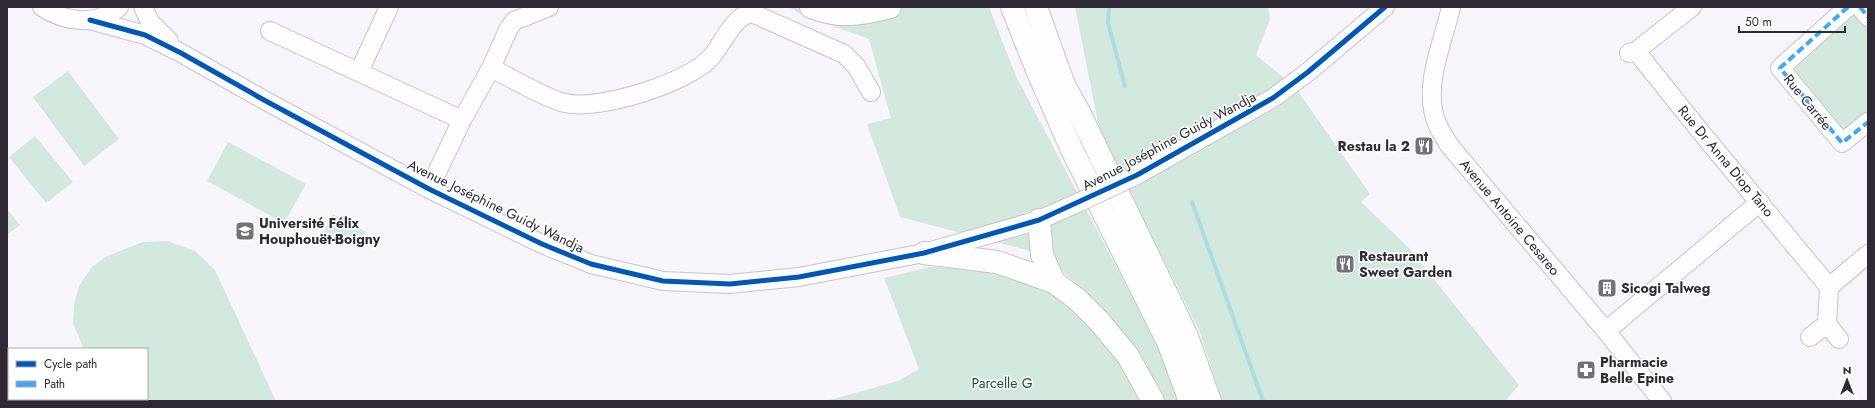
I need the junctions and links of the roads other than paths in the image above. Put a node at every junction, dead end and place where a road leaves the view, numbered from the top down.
1 (42, 7) edge
2 (119, 7) edge
3 (143, 7) edge
4 (389, 7) edge
5 (549, 7) edge
6 (811, 7) edge
7 (890, 7) edge
8 (1012, 7) edge
9 (1036, 7) edge
10 (1048, 7) edge
11 (1385, 7) edge
12 (1437, 7) edge
13 (1451, 7) edge
14 (1692, 7) edge
15 (1848, 7) edge
16 (1860, 7) edge
17 (1868, 17) edge
18 (90, 20) junction
19 (270, 31) dead end
20 (1441, 47) junction
21 (181, 53) junction
22 (491, 68) junction
23 (359, 72) junction
24 (871, 92) dead end
25 (1079, 112) junction
26 (462, 120) junction
27 (1868, 122) edge
28 (429, 189) junction
29 (1760, 202) junction
30 (1039, 220) junction
31 (924, 253) junction
32 (1868, 254) edge
33 (1054, 282) junction
34 (1829, 286) junction
35 (1827, 324) junction
36 (1606, 331) junction
37 (1810, 337) dead end
38 (1839, 339) dead end
39 (1153, 401) edge
40 (1190, 401) edge
41 (1210, 401) edge
42 (1662, 401) edge

1 - 18 street
2 - 18 street
3 - 21 street, Avenue Joséphine Guidy Wandja
4 - 23 street
5 - 22 street
6 - 7 highway
8 - 40 highway
9 - 25 highway
10 - 25 highway
11 - 30 street, Avenue Joséphine Guidy Wandja, bridge
12 - 20 street
13 - 20 street, Avenue Antoine Cesareo
14 - 29 street, Rue Dr Anna Diop Tano
15 - 27 street, Rue Carrée
16 - 17 street
18 - 21 street, Avenue Joséphine Guidy Wandja
19 - 23 street
20 - 36 street, Avenue Antoine Cesareo
21 - 28 street, Avenue Joséphine Guidy Wandja
22 - 24 street
22 - 26 street
23 - 26 street
25 - 41 highway
26 - 28 street
28 - 31 street, Avenue Joséphine Guidy Wandja
29 - 34 street, Rue Dr Anna Diop Tano
29 - 36 street
30 - 31 street, Avenue Joséphine Guidy Wandja
30 - 33 highway
31 - 33 highway
32 - 34 street
33 - 39 highway
34 - 35 street
35 - 37 street
35 - 38 street
36 - 42 street, Avenue Antoine Cesareo

